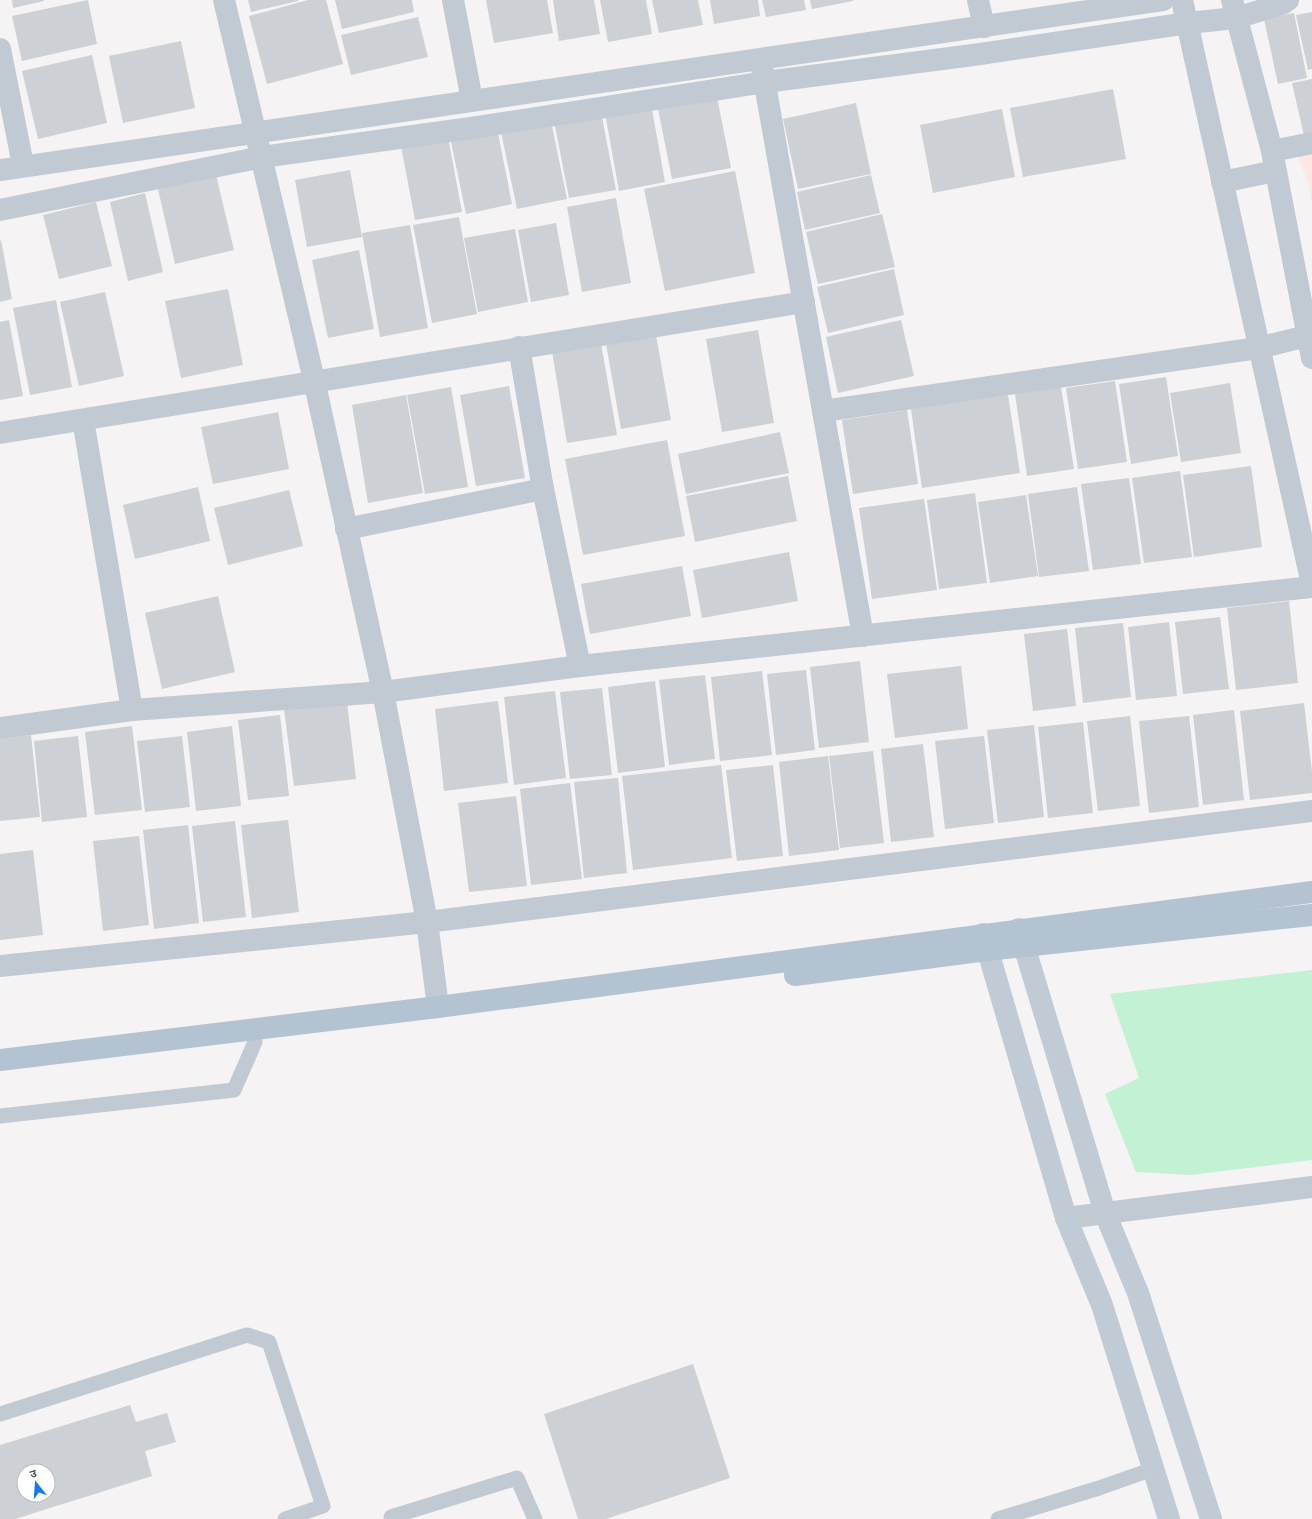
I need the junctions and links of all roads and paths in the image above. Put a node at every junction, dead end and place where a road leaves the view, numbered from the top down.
1 (224, 0) edge
2 (453, 0) edge
3 (978, 0) edge
4 (1162, 0) edge
5 (1182, 0) edge
6 (1288, 0) edge
7 (1234, 9) edge
8 (1188, 23) junction
9 (984, 27) junction
10 (0, 49) edge
11 (760, 58) junction
12 (765, 82) junction
13 (472, 100) junction
14 (254, 132) junction
15 (1312, 142) edge
16 (262, 157) junction
17 (1273, 161) junction
18 (23, 165) junction
19 (0, 170) edge
20 (1222, 182) junction
21 (0, 210) edge
22 (804, 302) junction
23 (1306, 336) junction
24 (519, 348) junction
25 (1258, 348) junction
26 (1312, 358) edge
27 (314, 380) junction
28 (823, 411) junction
29 (83, 420) junction
30 (0, 433) edge
31 (543, 489) junction
32 (346, 529) junction
33 (1312, 586) edge
34 (863, 636) junction
35 (580, 666) junction
36 (383, 692) junction
37 (132, 710) junction
38 (0, 728) edge
39 (1312, 811) edge
40 (1312, 892) edge
41 (1312, 915) edge
42 (427, 922) junction
43 (1021, 938) junction
44 (985, 942) junction
45 (0, 966) edge
46 (438, 1007) junction
47 (254, 1042) junction
48 (0, 1060) edge
49 (0, 1074) edge
50 (0, 1116) edge
51 (1312, 1187) edge
52 (1105, 1213) junction
53 (1066, 1218) junction
54 (0, 1414) edge
55 (1153, 1469) junction
56 (391, 1517) dead end
57 (285, 1519) edge
58 (535, 1519) edge
59 (998, 1519) edge
60 (1169, 1519) edge
61 (1211, 1519) edge

1 - 14 street
2 - 13 street
3 - 9 street
4 - 9 street
5 - 8 street
6 - 7 street
7 - 8 street
7 - 17 street
8 - 12 street
8 - 20 street
9 - 11 street
10 - 18 street
11 - 12 street
11 - 13 street
12 - 16 street
12 - 22 street
13 - 14 street
14 - 16 street
14 - 18 street
15 - 17 street
16 - 21 street
16 - 27 street
17 - 20 street
17 - 23 street
18 - 19 street
20 - 25 street
22 - 24 street
22 - 28 street
23 - 25 street
23 - 26 street
24 - 27 street
24 - 31 street
25 - 28 street
25 - 33 street
27 - 29 street
27 - 32 street
28 - 34 street
29 - 30 street
29 - 37 street
31 - 32 street
31 - 35 street
32 - 36 street
33 - 34 street
34 - 35 street
35 - 36 street
36 - 37 street
36 - 42 street
37 - 38 street
39 - 42 street
40 - 43 main road
41 - 43 main road
42 - 45 street
42 - 46 street
43 - 44 main road
43 - 52 street
44 - 46 main road
44 - 47 main road
44 - 53 street
46 - 48 main road
47 - 49 main road
47 - 50 lane
51 - 52 street
52 - 53 street
52 - 61 street
53 - 55 street
54 - 57 lane
55 - 59 lane
55 - 60 street
56 - 58 lane

